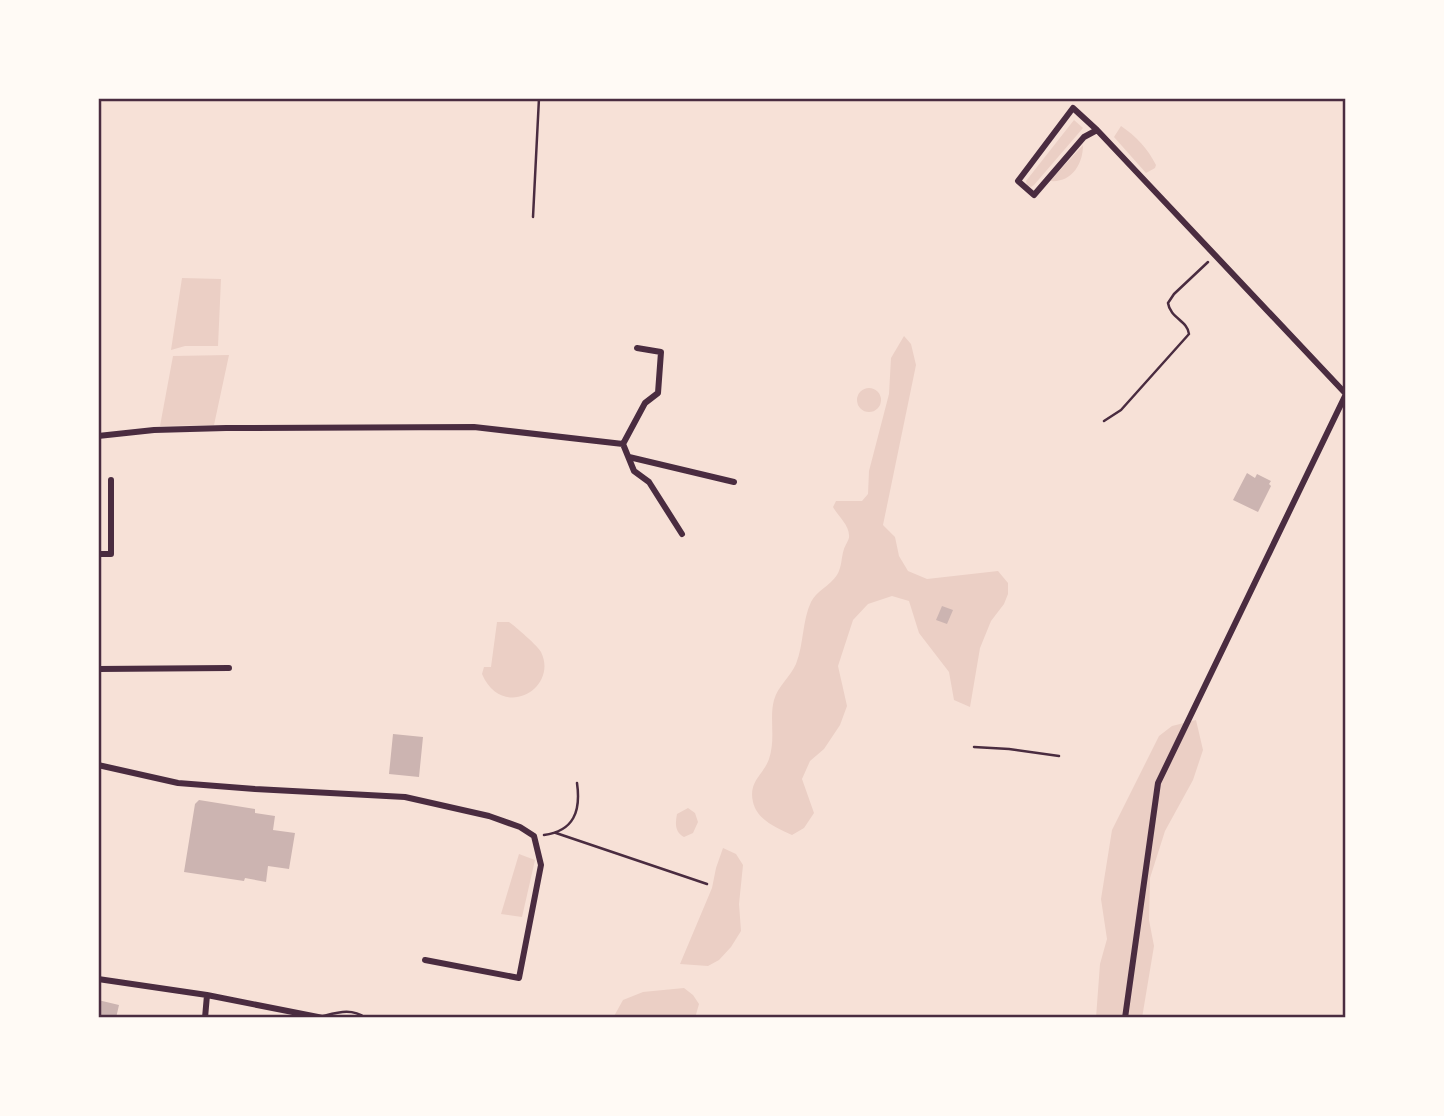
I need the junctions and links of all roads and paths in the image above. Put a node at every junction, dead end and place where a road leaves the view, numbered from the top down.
1 (539, 98) edge
2 (1097, 130) junction
3 (533, 217) dead end
4 (1215, 255) junction
5 (637, 348) dead end
6 (1346, 394) edge
7 (1104, 421) dead end
8 (98, 436) edge
9 (623, 444) junction
10 (629, 457) junction
11 (111, 480) dead end
12 (734, 482) dead end
13 (682, 534) dead end
14 (98, 554) edge
15 (229, 668) dead end
16 (98, 669) edge
17 (974, 747) dead end
18 (1059, 756) dead end
19 (98, 765) edge
20 (577, 783) dead end
21 (556, 833) junction
22 (534, 836) junction
23 (706, 884) dead end
24 (425, 960) dead end
25 (98, 979) edge
26 (207, 995) junction
27 (321, 1017) edge
28 (205, 1018) edge
29 (366, 1018) edge
30 (1125, 1018) edge

1 - 3 path
2 - 2 street
2 - 4 street
4 - 6 street
4 - 7 path
5 - 9 street
6 - 30 street
8 - 9 street
9 - 10 street
10 - 12 street
10 - 13 street
11 - 14 street
15 - 16 street
17 - 18 path
19 - 22 street
20 - 21 path
21 - 22 path
21 - 23 path
22 - 24 street
25 - 26 street
26 - 27 street
26 - 28 street
27 - 29 lane

